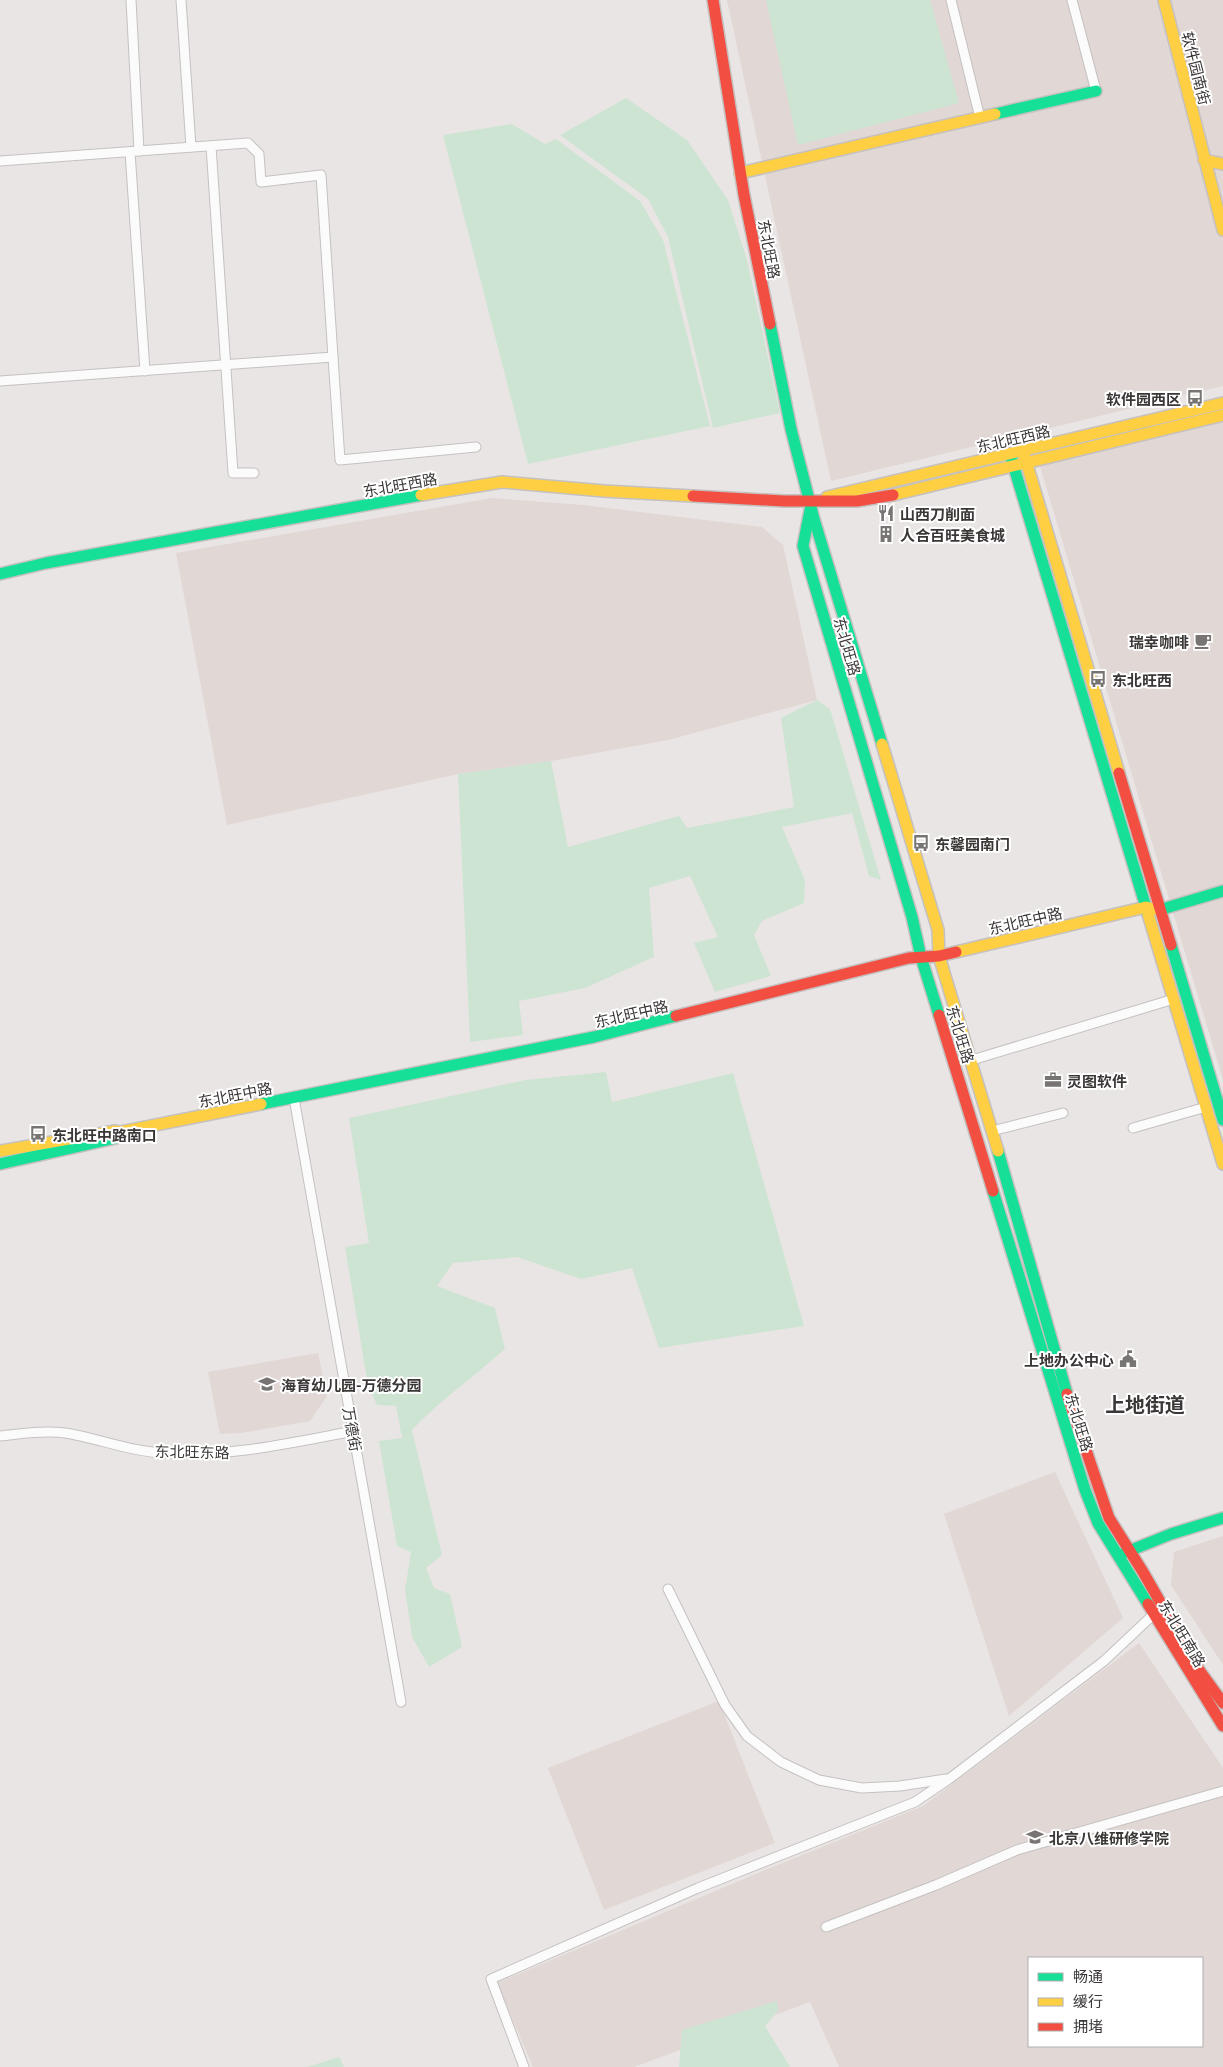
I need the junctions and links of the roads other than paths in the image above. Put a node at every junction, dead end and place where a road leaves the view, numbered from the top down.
1 (131, 0) edge
2 (181, 0) edge
3 (713, 0) edge
4 (951, 0) edge
5 (1072, 0) edge
6 (1164, 0) edge
7 (1096, 91) joint
8 (980, 118) junction
9 (212, 146) junction
10 (191, 147) junction
11 (139, 151) junction
12 (130, 152) junction
13 (1204, 160) junction
14 (0, 161) edge
15 (1223, 164) edge
16 (740, 173) junction
17 (1223, 230) edge
18 (333, 357) junction
19 (226, 365) junction
20 (144, 371) junction
21 (0, 381) edge
22 (1223, 403) edge
23 (1223, 415) edge
24 (476, 447) dead end
25 (1025, 457) junction
26 (1012, 460) junction
27 (254, 472) dead end
28 (811, 501) junction
29 (0, 574) edge
30 (1223, 891) edge
31 (1146, 907) junction
32 (1159, 910) junction
33 (939, 956) junction
34 (921, 957) junction
35 (1174, 1000) junction
36 (972, 1060) junction
37 (294, 1098) junction
38 (1206, 1107) junction
39 (1063, 1113) dead end
40 (1223, 1120) edge
41 (1133, 1128) dead end
42 (992, 1131) junction
43 (120, 1132) junction
44 (0, 1151) edge
45 (0, 1164) edge
46 (1223, 1164) edge
47 (354, 1431) junction
48 (0, 1436) edge
49 (1223, 1518) edge
50 (1130, 1550) junction
51 (1117, 1556) junction
52 (668, 1589) dead end
53 (1154, 1614) junction
54 (401, 1702) dead end
55 (1223, 1703) edge
56 (1223, 1726) edge
57 (949, 1778) junction
58 (1223, 1791) edge
59 (826, 1927) dead end
60 (524, 2067) edge

1 - 11 street
2 - 10 street
3 - 16 street, 东北旺路
4 - 8 street
5 - 7 street
6 - 13 street, 软件园南街
7 - 8 street
8 - 16 street
9 - 10 street
9 - 18 street
9 - 19 street
10 - 11 street
11 - 12 street
12 - 14 street
12 - 20 street
13 - 15 street
13 - 17 street, 软件园南街
16 - 28 street, 东北旺路
18 - 19 street
18 - 24 street
19 - 20 street
19 - 27 street
20 - 21 street
22 - 25 street, 东北旺西路
23 - 25 street, 东北旺西路
25 - 26 street, 东北旺西路
25 - 32 street
26 - 28 street, 东北旺西路
26 - 31 street
28 - 29 street, 东北旺西路
28 - 33 street, 东北旺路
28 - 34 street, 东北旺路
30 - 32 street
31 - 32 street
31 - 33 street, 东北旺中路
31 - 35 street
32 - 40 street
33 - 34 street, 东北旺中路
33 - 36 street, 东北旺路
34 - 37 street, 东北旺中路
34 - 51 street, 东北旺路
35 - 36 street
35 - 38 street
36 - 42 street, 东北旺路
37 - 43 street, 东北旺中路
37 - 47 street, 万德街
38 - 41 street
38 - 46 street
39 - 42 street
42 - 50 street, 东北旺路
43 - 44 street, 东北旺中路
43 - 45 street, 东北旺中路
47 - 48 street, 东北旺东路
47 - 54 street, 万德街
49 - 50 street
50 - 51 street
50 - 55 street, 东北旺南路
51 - 53 street, 东北旺南路
52 - 57 street
53 - 56 street, 东北旺南路
53 - 57 street
57 - 60 street
58 - 59 street

